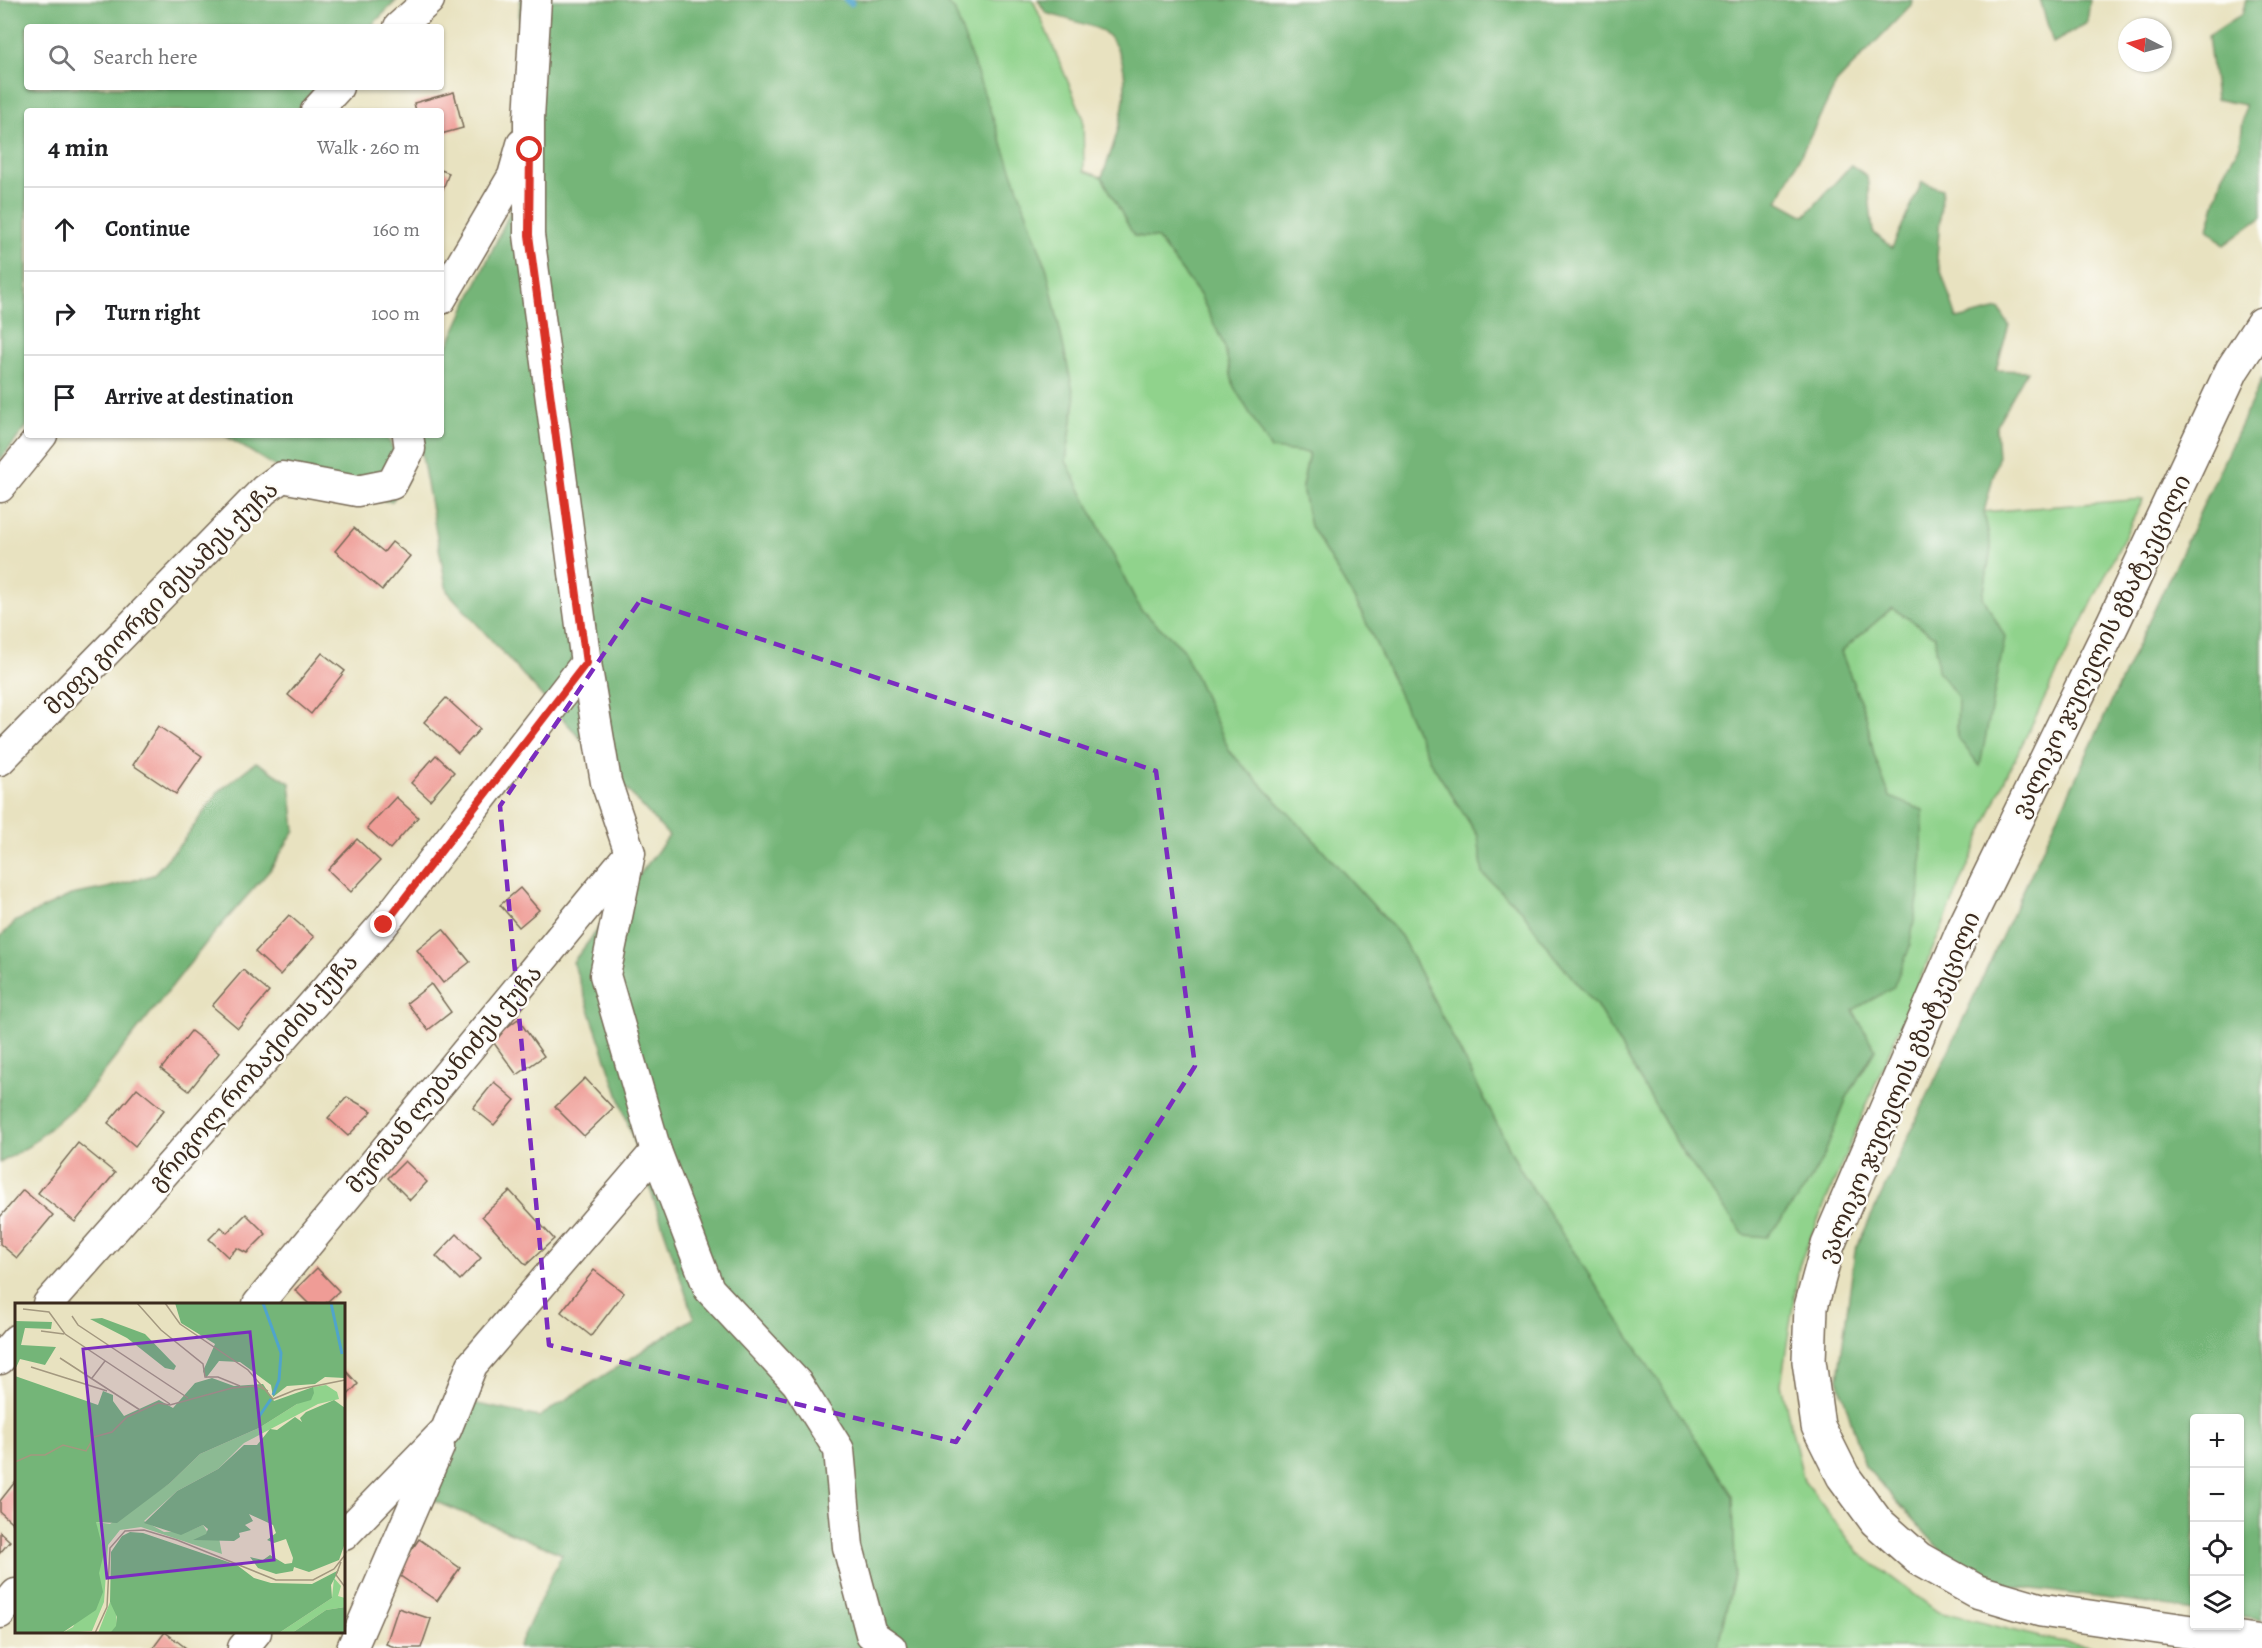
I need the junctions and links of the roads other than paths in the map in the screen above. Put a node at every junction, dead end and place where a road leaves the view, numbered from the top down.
1 (429, 0) edge
2 (536, 0) edge
3 (402, 24) edge
4 (335, 90) edge
5 (319, 108) edge
6 (529, 118) junction
7 (444, 294) edge
8 (2262, 324) edge
9 (40, 438) edge
10 (408, 438) edge
11 (0, 487) edge
12 (586, 663) junction
13 (0, 760) edge
14 (630, 853) junction
15 (656, 1150) junction
16 (50, 1303) edge
17 (260, 1303) edge
18 (15, 1341) edge
19 (0, 1359) edge
20 (446, 1430) junction
21 (345, 1534) edge
22 (15, 1594) edge
23 (0, 1613) edge
24 (255, 1633) edge
25 (2262, 1642) edge
26 (243, 1648) edge
27 (352, 1648) edge
28 (891, 1648) edge

1 - 3 street
2 - 6 street
4 - 5 street
6 - 7 street
6 - 12 street
8 - 25 main road, ვალიკო ჯუღელის გზატკეცილი
9 - 11 street
10 - 13 street, მეფე გიორგი მესამეს ქუჩა
12 - 14 street
12 - 16 street, გრიგოლ რობაქიძის ქუჩა
14 - 15 street
14 - 17 street, მურმან ლებანიძეს ქუჩა
15 - 20 street
15 - 28 street
18 - 19 street
20 - 21 street
20 - 27 street
22 - 23 street
24 - 26 street

